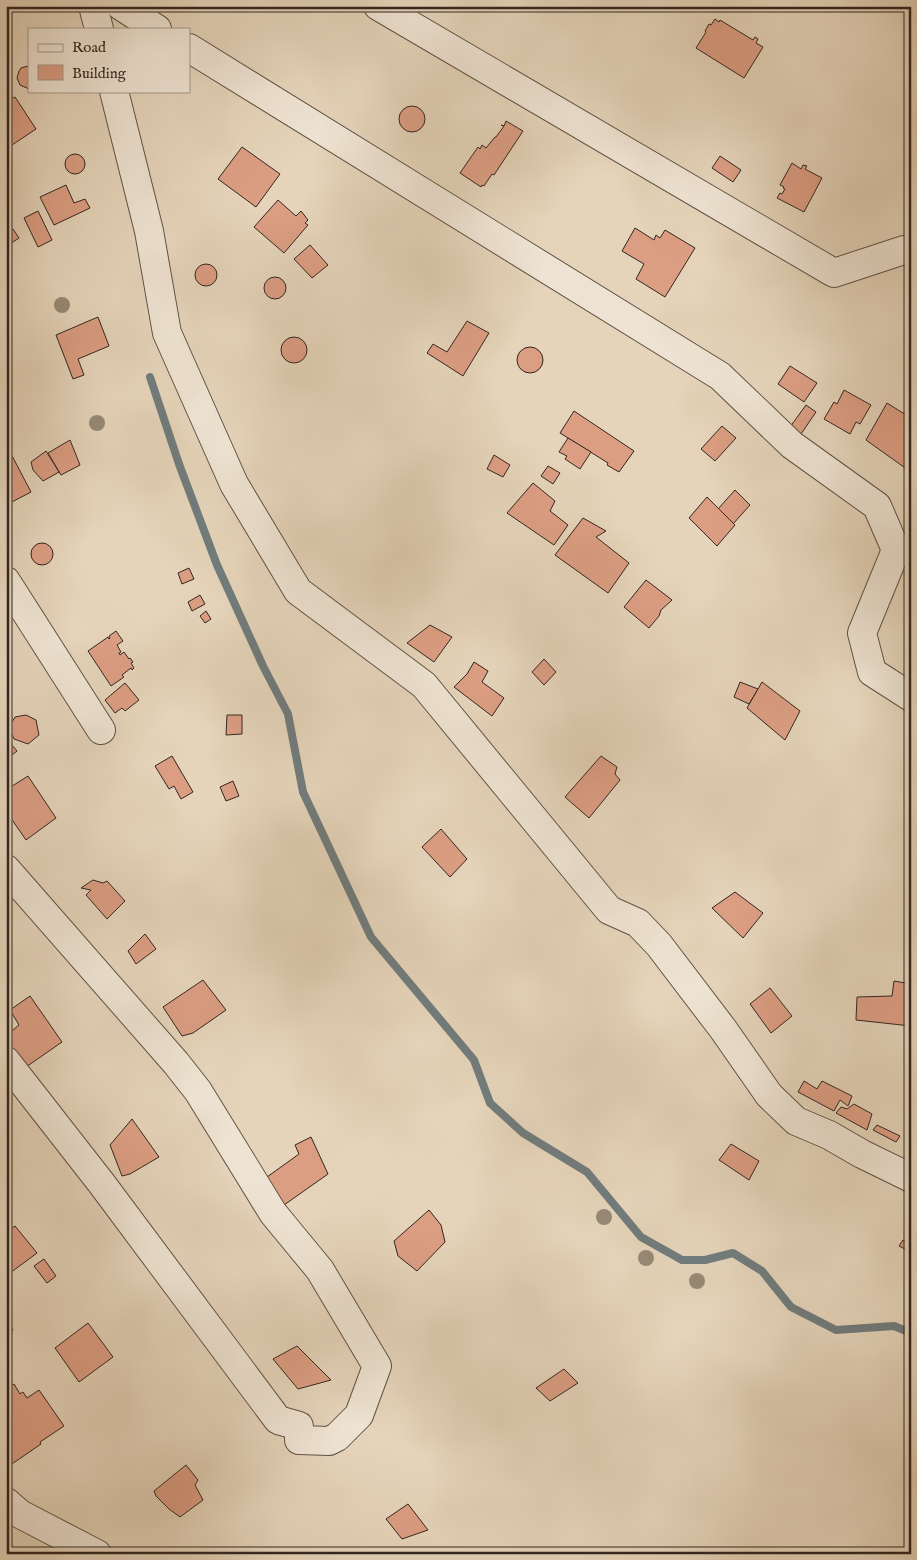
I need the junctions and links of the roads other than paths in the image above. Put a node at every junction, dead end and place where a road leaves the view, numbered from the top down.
1 (93, 6) edge
2 (121, 6) edge
3 (378, 6) edge
4 (99, 28) edge
5 (155, 28) edge
6 (190, 49) edge
7 (114, 92) edge
8 (904, 250) dead end
9 (6, 581) edge
10 (911, 697) edge
11 (101, 730) dead end
12 (6, 869) edge
13 (6, 1060) edge
14 (911, 1178) edge
15 (6, 1502) edge
16 (97, 1554) edge

1 - 4 street
2 - 5 street
3 - 8 street
6 - 10 street
7 - 14 street
9 - 11 street
12 - 13 street
15 - 16 street

